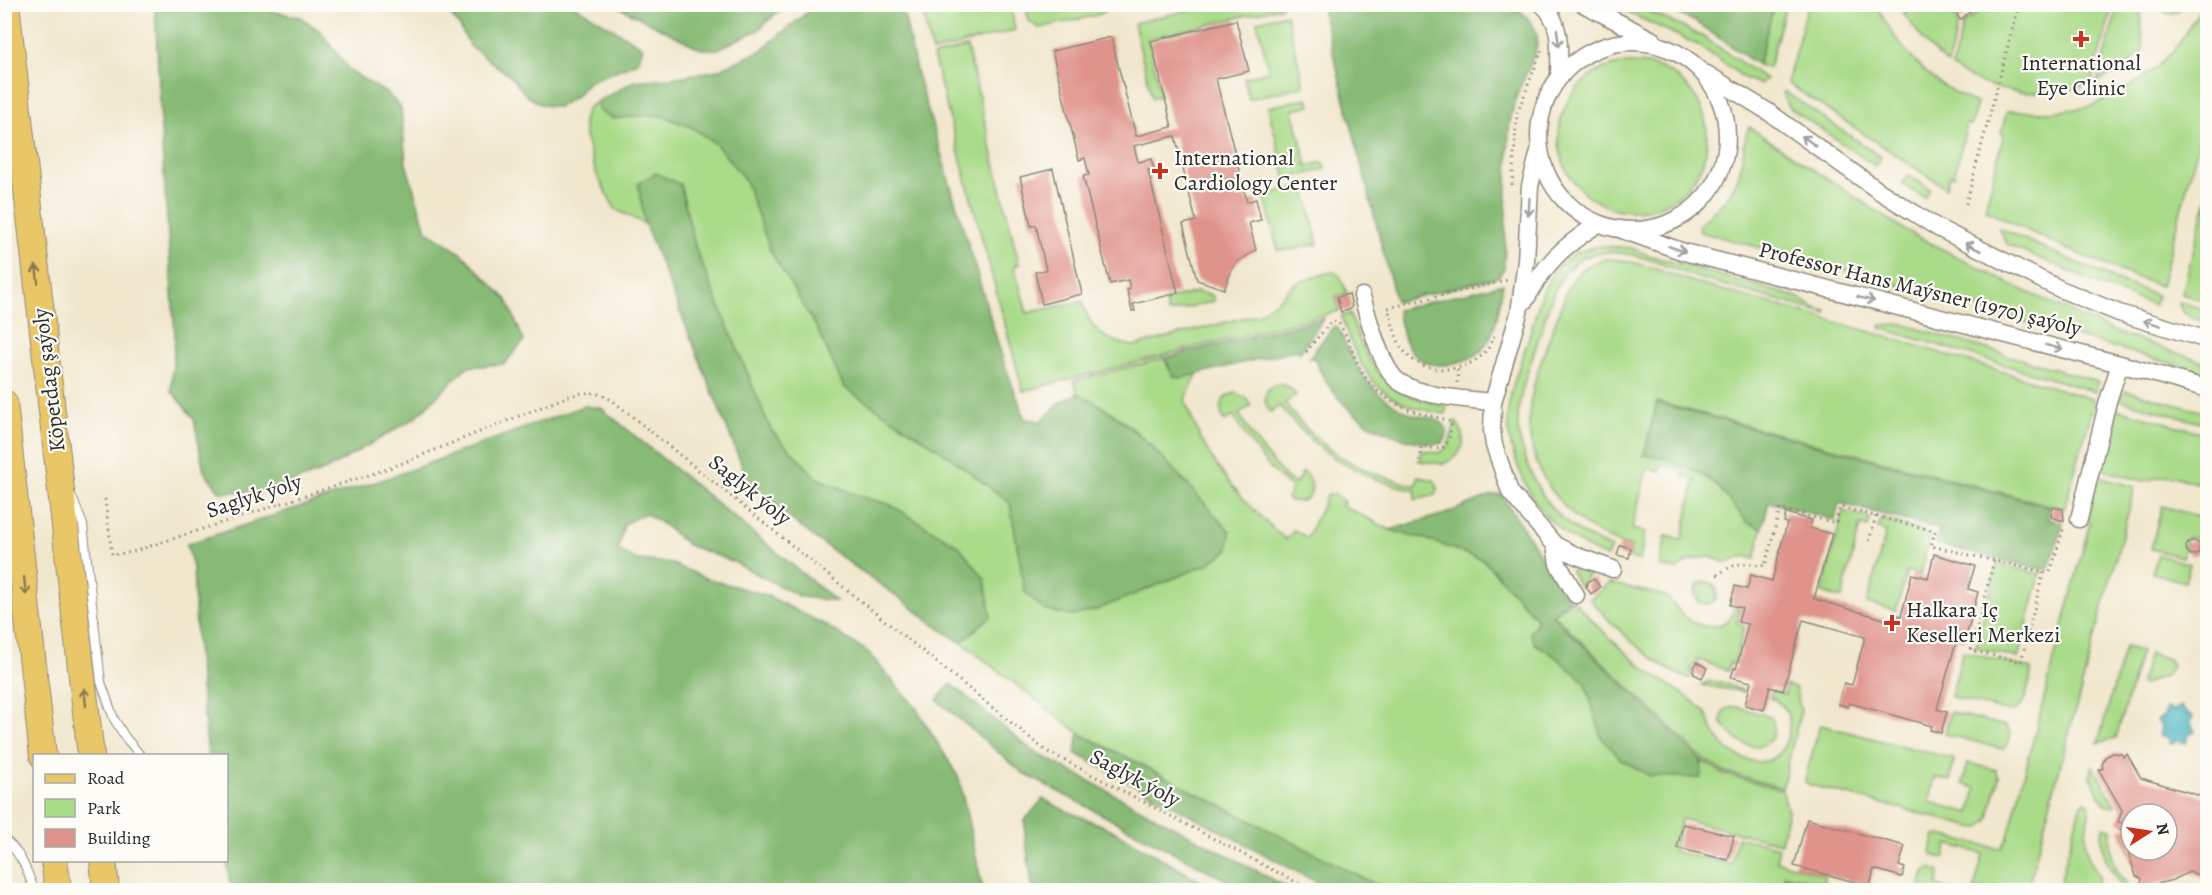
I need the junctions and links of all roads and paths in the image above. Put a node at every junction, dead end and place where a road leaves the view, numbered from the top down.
1 (6, 4) edge
2 (1521, 4) edge
3 (1583, 4) edge
4 (2019, 4) edge
5 (1535, 8) edge
6 (1665, 46) junction
7 (1542, 49) dead end
8 (1701, 70) junction
9 (1559, 77) junction
10 (1539, 150) junction
11 (1512, 191) dead end
12 (1966, 204) dead end
13 (1598, 224) junction
14 (1622, 230) junction
15 (1508, 274) dead end
16 (1508, 280) junction
17 (1506, 287) dead end
18 (1362, 296) dead end
19 (1519, 313) junction
20 (1494, 335) dead end
21 (2208, 340) edge
22 (2120, 364) junction
23 (2208, 389) edge
24 (1493, 402) junction
25 (5, 410) edge
26 (59, 464) junction
27 (105, 499) dead end
28 (1876, 516) junction
29 (2073, 517) joint
30 (1869, 541) dead end
31 (1555, 545) junction
32 (1994, 561) junction
33 (1613, 569) dead end
34 (2043, 573) junction
35 (1717, 575) dead end
36 (1576, 595) dead end
37 (43, 754) edge
38 (91, 754) edge
39 (139, 754) edge
40 (4, 839) edge
41 (54, 862) edge
42 (103, 862) edge
43 (34, 891) edge
44 (58, 891) edge
45 (106, 891) edge
46 (1311, 891) edge

26 -> 1 main road, Köpetdag şaýoly
2 - 5 path
3 - 6 street
4 - 12 path
5 -> 9 street
6 - 8 street
6 - 9 street
7 - 11 path
8 - 14 street
21 -> 8 street, Professor Hans Maýsner (1970) şaýoly
9 - 10 street
10 - 13 street
10 -> 19 street
13 - 14 street
13 - 19 street
14 -> 22 street, Professor Hans Maýsner (1970) şaýoly
15 - 16 path
16 - 17 path
16 - 20 path
18 - 24 street
19 - 24 street
22 - 23 street, Professor Hans Maýsner (1970) şaýoly
22 - 29 street
24 - 31 street
25 -> 37 main road
38 -> 26 main road, Köpetdag şaýoly
26 - 39 lane
27 - 46 path, Saglyk ýoly
28 - 30 path
28 - 32 path
28 - 35 path
29 - 34 path
31 - 33 street
31 - 36 street
32 - 34 path
32 - 34 path
40 - 43 lane
41 - 44 main road
42 - 45 main road

